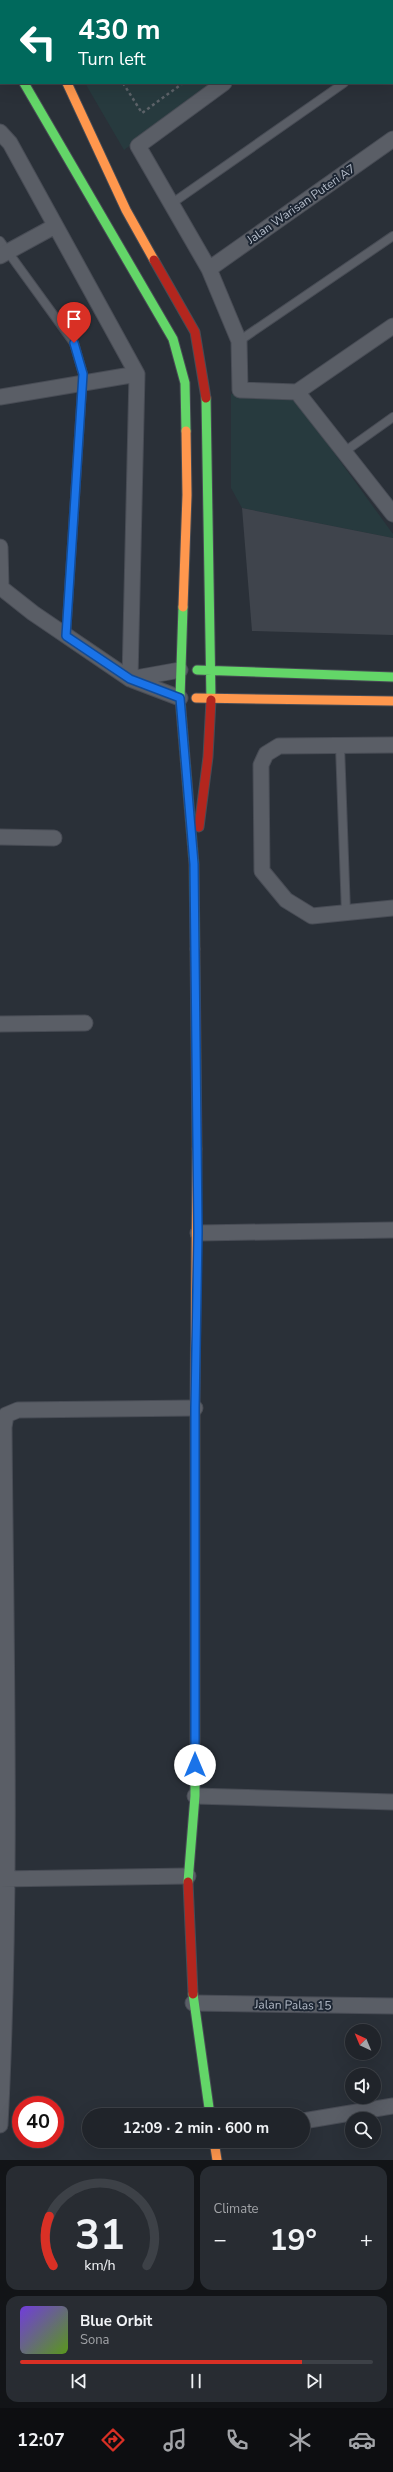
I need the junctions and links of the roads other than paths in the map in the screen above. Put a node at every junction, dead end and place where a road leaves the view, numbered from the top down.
1 (25, 84) edge
2 (67, 84) edge
3 (223, 84) edge
4 (343, 84) edge
5 (0, 132) edge
6 (393, 140) edge
7 (171, 204) junction
8 (56, 226) junction
9 (393, 236) edge
10 (2, 250) edge
11 (209, 270) junction
12 (393, 326) edge
13 (239, 341) junction
14 (138, 374) junction
15 (82, 383) junction
16 (297, 392) junction
17 (0, 397) edge
18 (393, 417) edge
19 (344, 452) junction
20 (392, 511) edge
21 (0, 547) edge
22 (1, 588) edge
23 (66, 636) junction
24 (180, 670) junction
25 (210, 670) junction
26 (393, 678) edge
27 (130, 679) junction
28 (180, 698) junction
29 (211, 698) junction
30 (393, 701) edge
31 (393, 745) edge
32 (340, 746) junction
33 (0, 837) edge
34 (54, 838) dead end
35 (194, 864) junction
36 (393, 908) edge
37 (346, 913) junction
38 (85, 1023) dead end
39 (0, 1024) edge
40 (393, 1230) edge
41 (198, 1232) junction
42 (195, 1408) junction
43 (3, 1602) edge
44 (3, 1714) edge
45 (195, 1796) junction
46 (393, 1802) edge
47 (188, 1876) junction
48 (3, 1878) edge
49 (193, 2003) junction
50 (393, 2006) edge
51 (1, 2086) edge
52 (393, 2106) edge
53 (209, 2108) edge
54 (310, 2120) edge
55 (0, 2125) edge
56 (215, 2148) edge
57 (217, 2160) edge

1 - 24 street
2 - 25 street
3 - 7 street
4 - 7 lane
5 - 8 street
6 - 11 street, Jalan Warisan Puteri A7
7 - 11 street
8 - 10 street
8 - 14 street
9 - 13 lane
10 - 15 lane
11 - 13 street
12 - 16 street
13 - 16 street
14 - 15 street
14 - 27 street
15 - 17 street
15 - 23 lane
16 - 19 street
18 - 19 lane
19 - 20 street
21 - 22 street
22 - 23 street
23 - 27 street
24 - 25 street
24 - 27 street
24 - 28 street
25 - 26 street
25 - 29 street
27 - 28 street
28 - 29 street
28 - 35 street
29 - 30 street
29 - 35 street
31 - 32 street
32 - 37 lane
32 - 37 street
33 - 34 street
35 - 41 street
36 - 37 street
38 - 39 street
40 - 41 street
41 - 42 street
42 - 43 street
42 - 45 street
43 - 44 street
44 - 48 street
45 - 46 street
45 - 47 street
47 - 48 street
47 - 49 street
48 - 51 street
49 - 50 street, Jalan Palas 15
49 - 53 street
51 - 55 street
52 - 54 street
56 - 57 street

